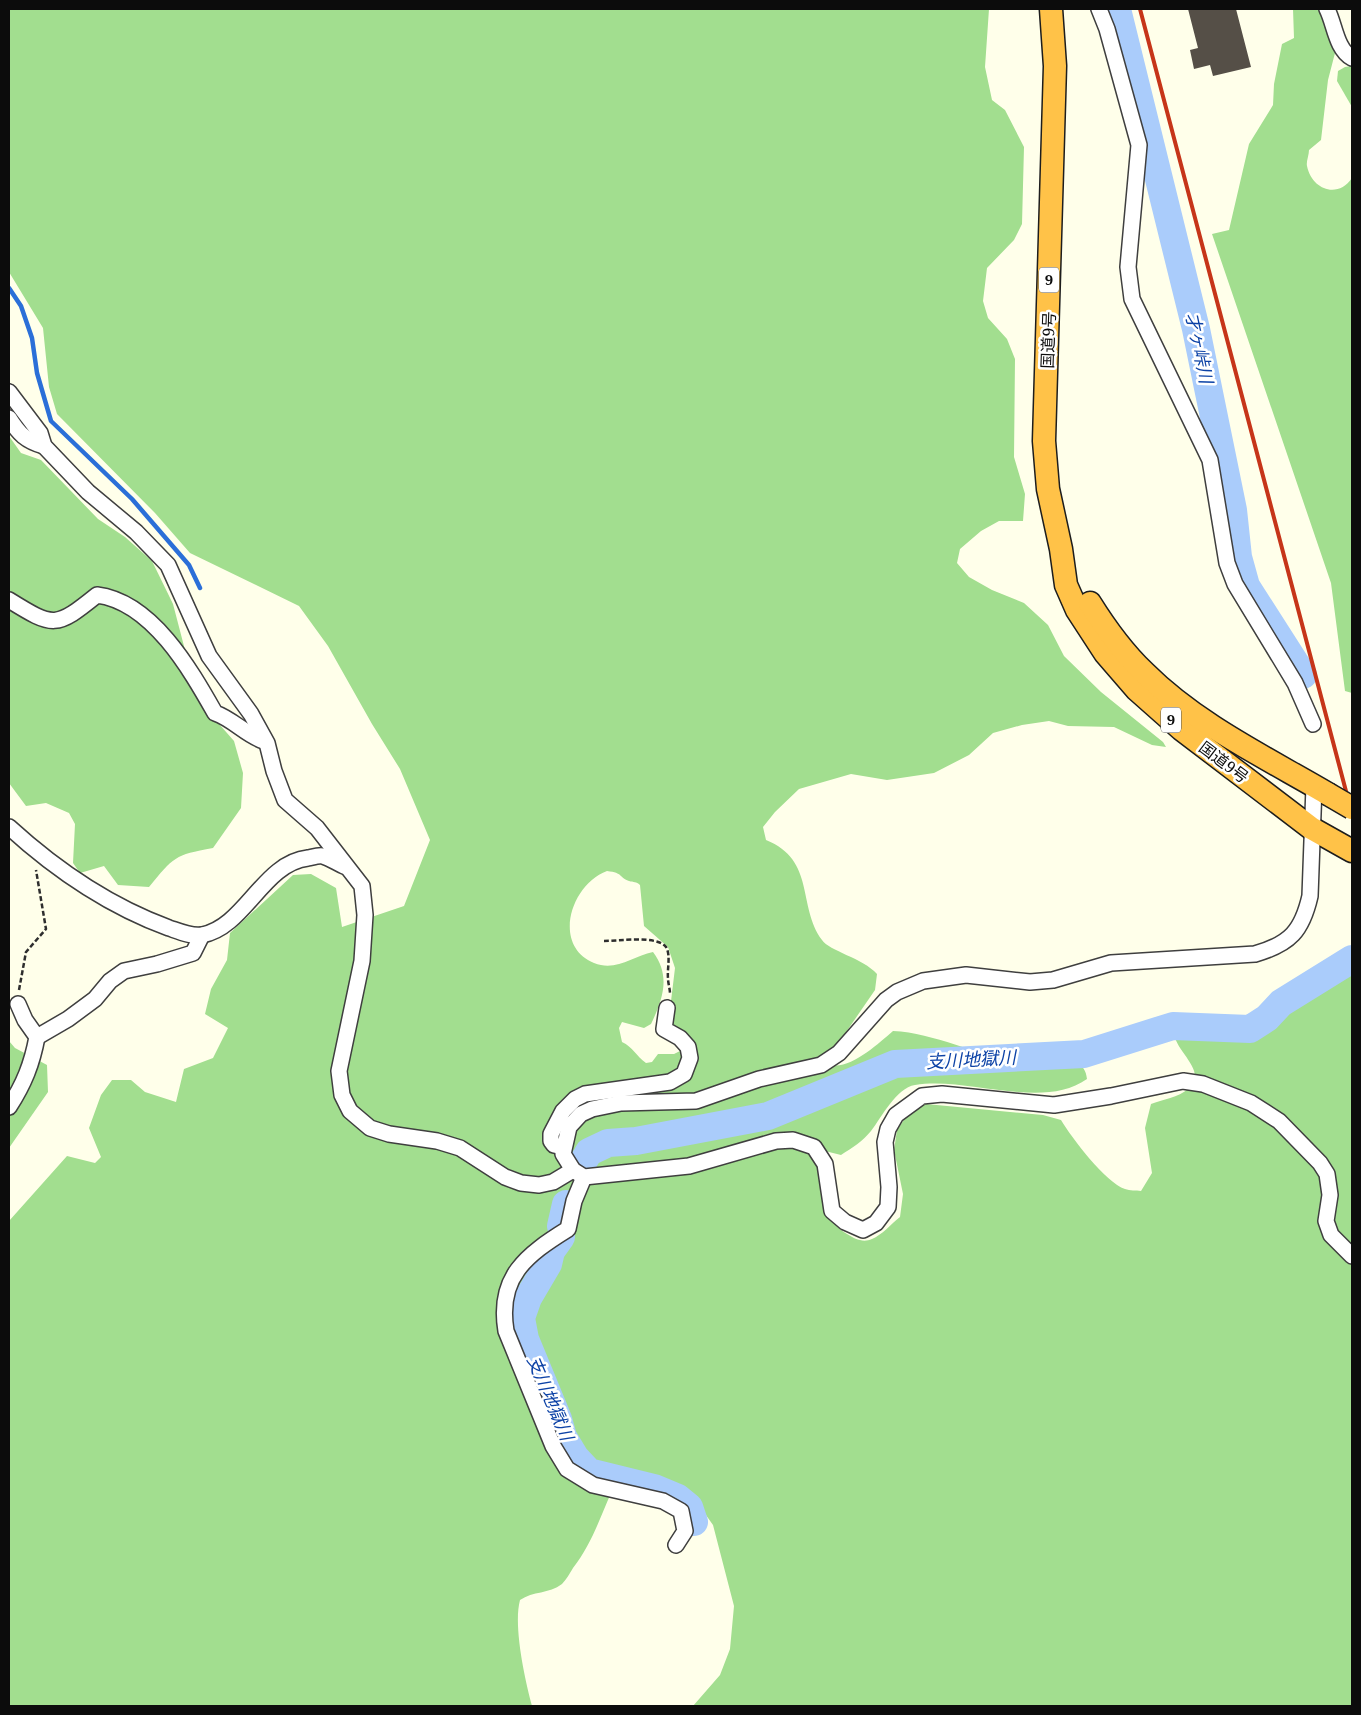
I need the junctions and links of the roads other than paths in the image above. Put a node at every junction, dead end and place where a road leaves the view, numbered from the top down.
1 (1051, 9) edge
2 (1099, 9) edge
3 (1327, 9) edge
4 (1352, 58) edge
5 (9, 392) edge
6 (9, 418) edge
7 (44, 446) junction
8 (1061, 549) junction
9 (9, 600) edge
10 (1313, 724) dead end
11 (266, 741) junction
12 (1321, 790) junction
13 (1352, 808) edge
14 (9, 827) edge
15 (1311, 828) junction
16 (1345, 848) edge
17 (345, 867) junction
18 (202, 935) junction
19 (18, 1004) road end
20 (667, 1008) road end
21 (37, 1037) junction
22 (9, 1107) edge
23 (563, 1147) junction
24 (578, 1173) junction
25 (1352, 1256) edge
26 (676, 1545) dead end

1 - 8 highway, 国道9号 / 9
2 - 10 street
3 - 4 street
5 - 7 street
6 - 7 street
7 - 11 street
8 - 12 highway, 国道9号 / 9
8 - 15 highway, 国道9号 / 9
9 - 11 street
11 - 17 street
12 - 13 highway, 国道9号 / 9, bridge
12 - 15 street
14 - 18 street
15 - 16 highway, 国道9号 / 9
15 - 23 street
17 - 18 street
17 - 24 street
18 - 21 street
19 - 21 street
20 - 23 street
21 - 22 street
23 - 24 street
24 - 25 street
24 - 26 street

